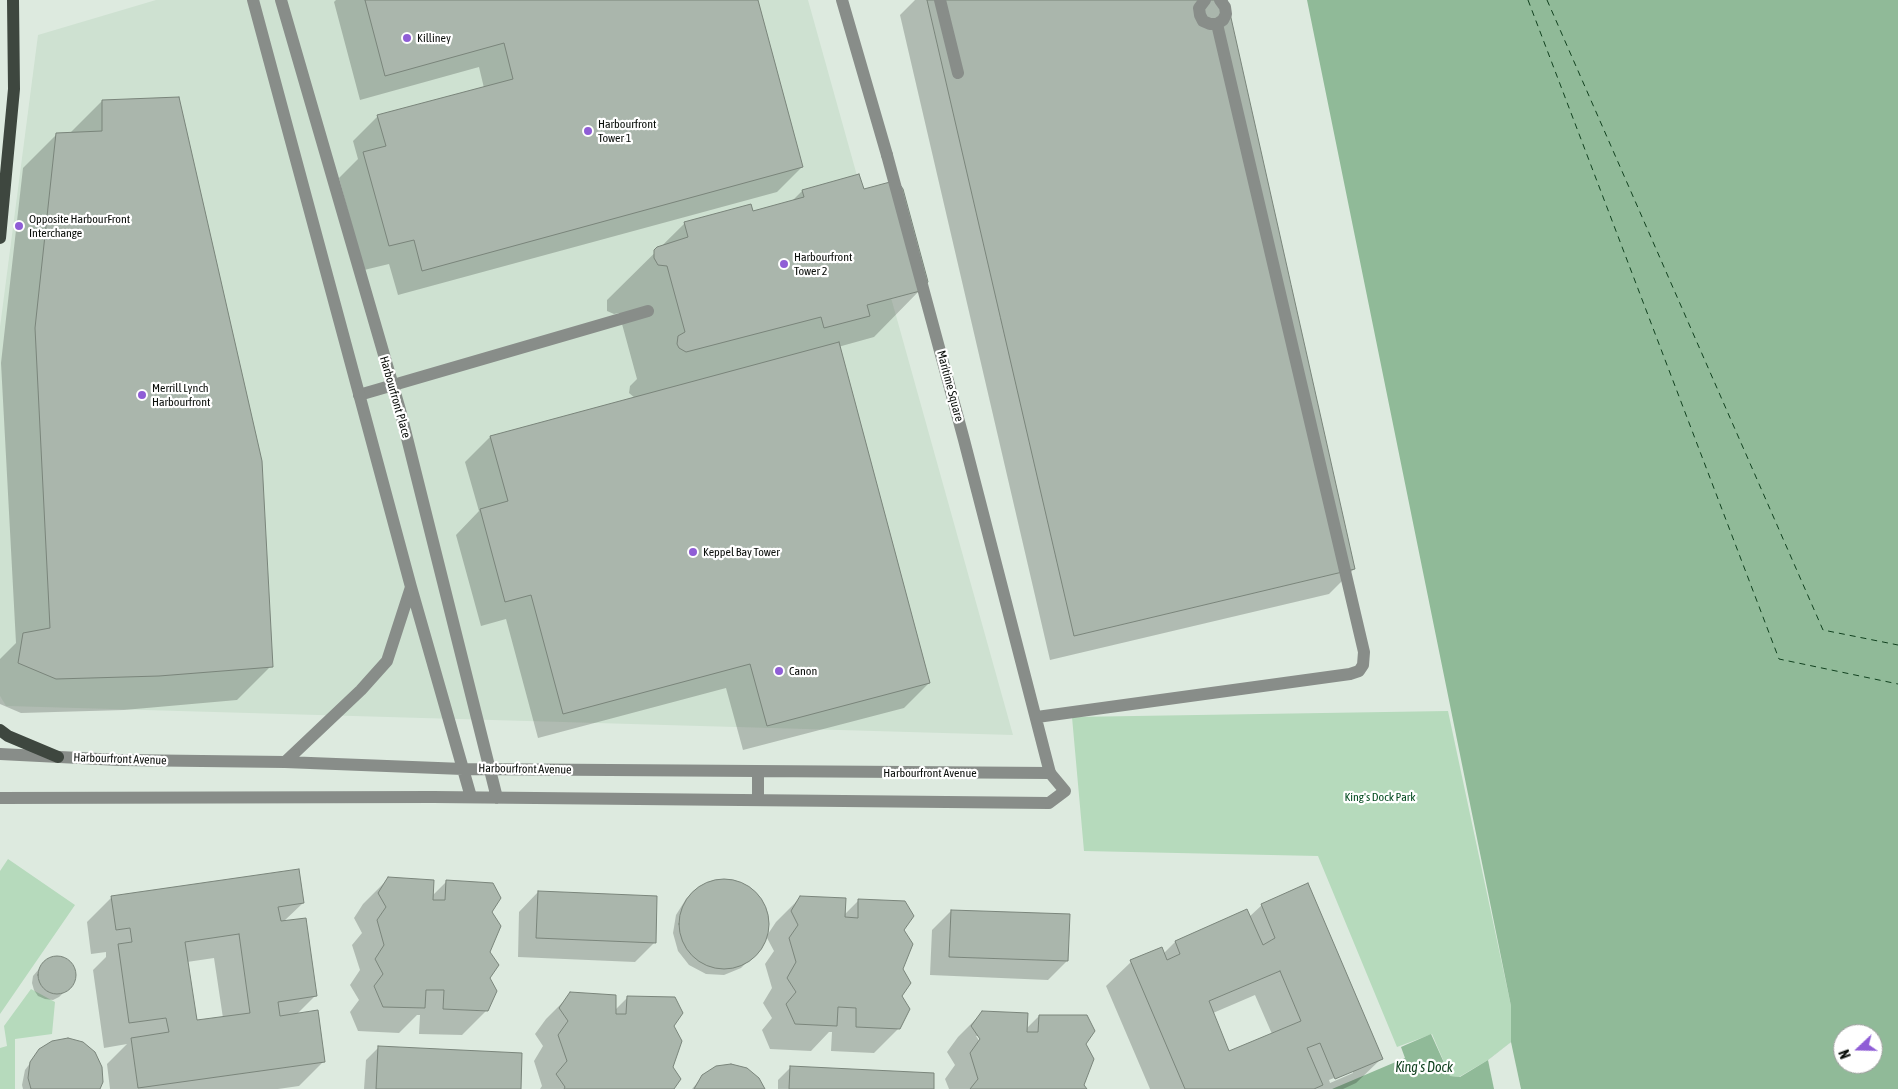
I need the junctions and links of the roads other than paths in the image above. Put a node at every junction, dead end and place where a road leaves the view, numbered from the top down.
1 (13, 0) edge
2 (253, 0) edge
3 (281, 0) edge
4 (842, 0) edge
5 (940, 0) edge
6 (1205, 0) edge
7 (1220, 0) edge
8 (1217, 24) junction
9 (958, 73) dead end
10 (0, 238) edge
11 (648, 311) dead end
12 (392, 386) junction
13 (359, 395) junction
14 (411, 587) junction
15 (1037, 717) junction
16 (0, 730) edge
17 (0, 754) edge
18 (58, 757) junction
19 (285, 762) junction
20 (463, 769) junction
21 (490, 769) junction
22 (758, 772) junction
23 (1050, 773) junction
24 (471, 797) junction
25 (0, 798) edge
26 (497, 798) junction
27 (758, 800) junction

1 - 10 main road
2 - 13 street
3 - 12 street, Harbourfront Place
4 - 15 street, Maritime Square
5 - 9 street
6 - 8 street
7 - 8 street
8 - 15 street
11 - 12 street
12 - 13 street
12 - 21 street, Harbourfront Place
13 - 14 street
14 - 19 street
14 - 20 street
15 - 23 street, Maritime Square
16 - 18 main road
17 - 18 street, Harbourfront Avenue
18 - 19 street, Harbourfront Avenue
19 - 20 street, Harbourfront Avenue
20 - 21 street, Harbourfront Avenue
20 - 24 street
21 - 22 street, Harbourfront Avenue
21 - 26 street, Harbourfront Place
22 - 23 street, Harbourfront Avenue
22 - 27 street
23 - 27 street
24 - 25 street
24 - 26 street
26 - 27 street

